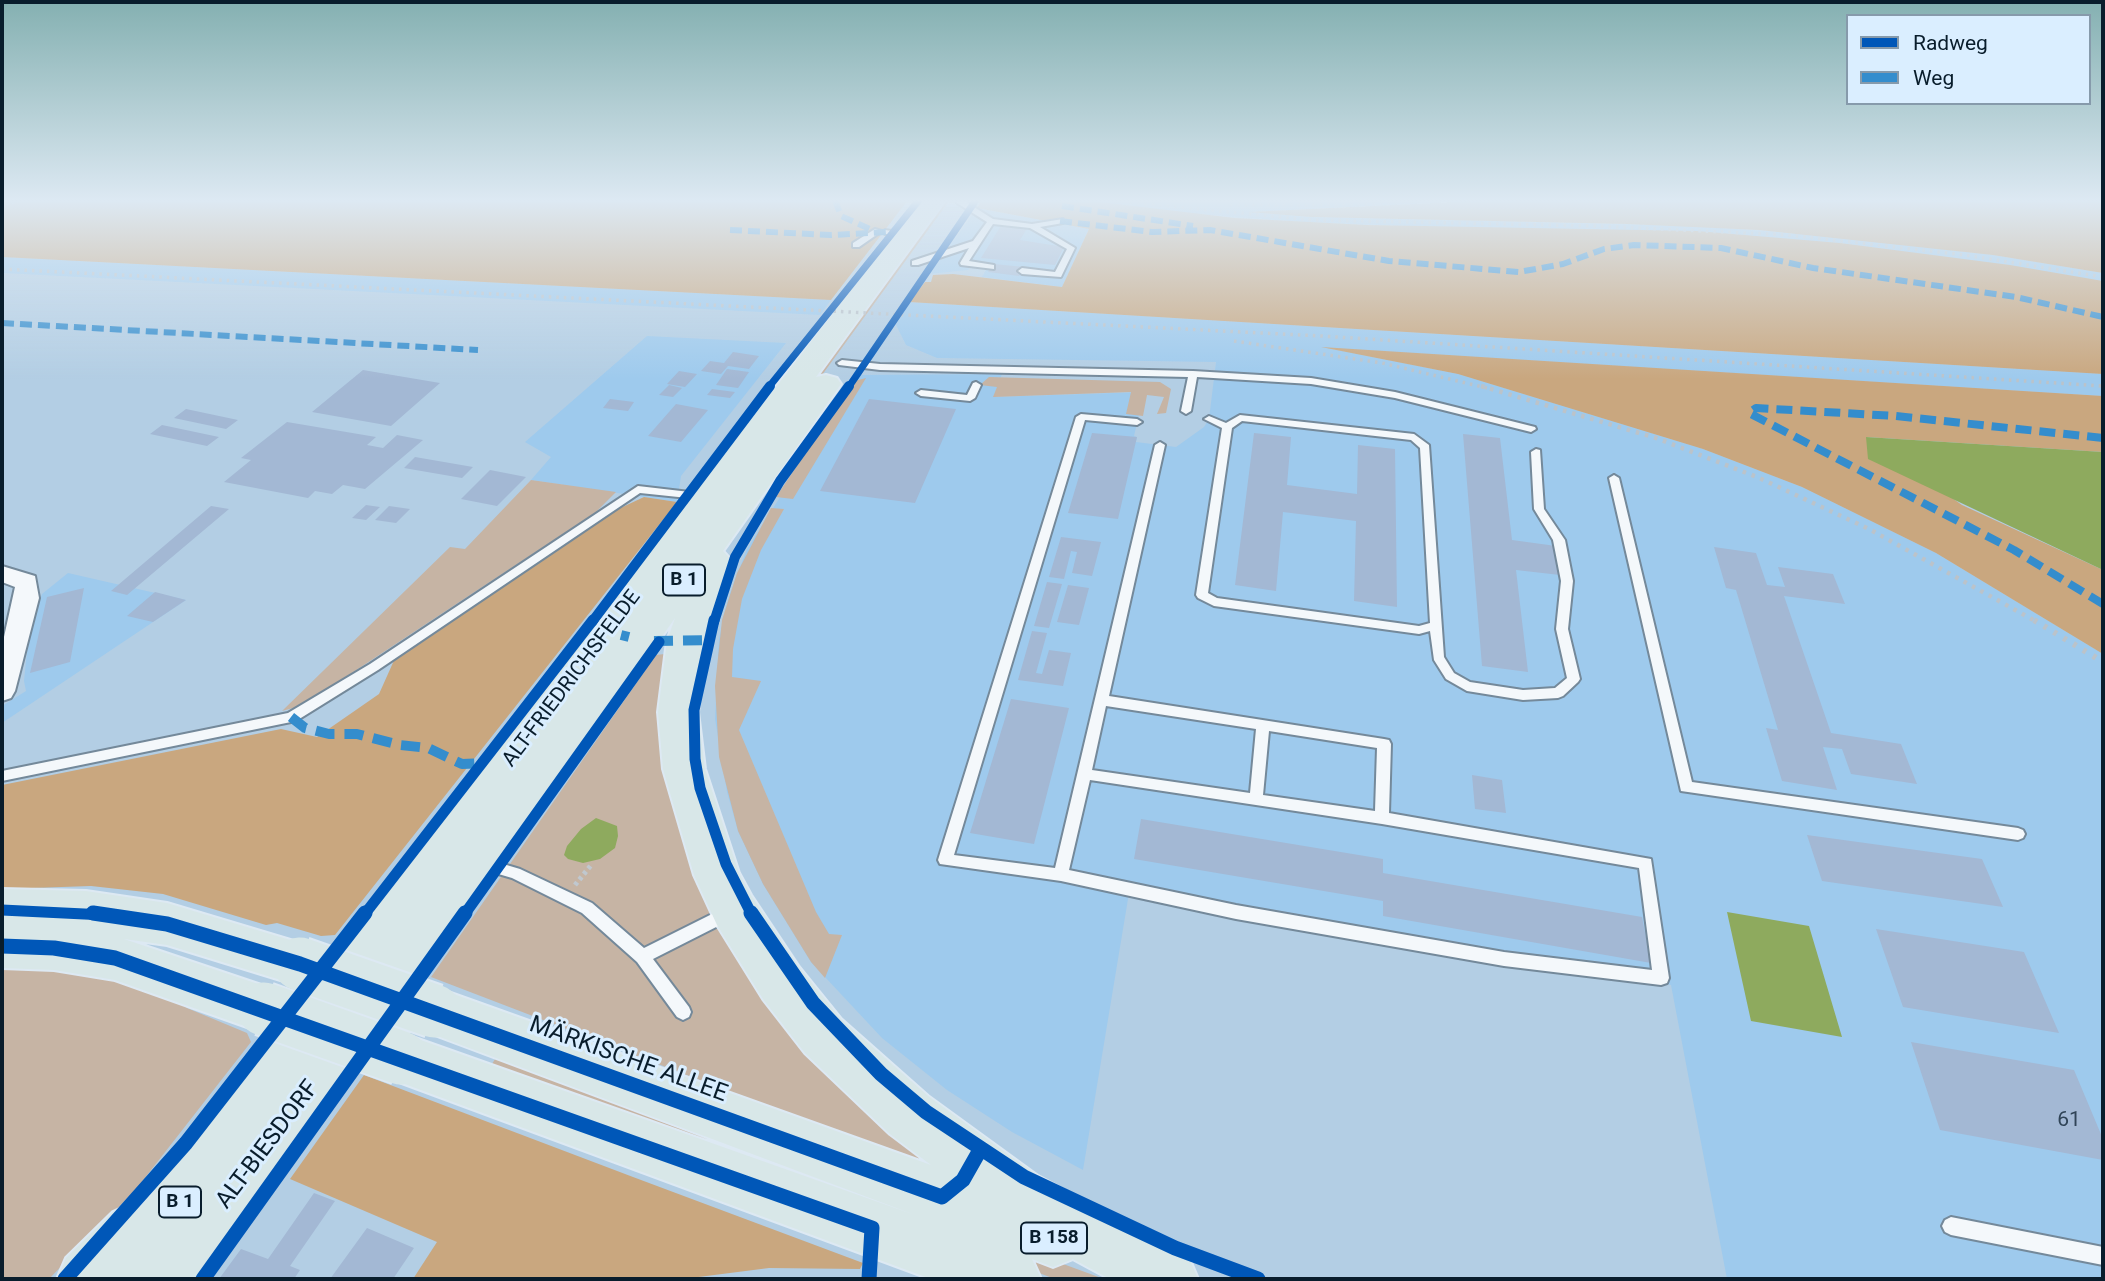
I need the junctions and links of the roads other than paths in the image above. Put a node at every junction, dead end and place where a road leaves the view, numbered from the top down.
1 (884, 260) edge
2 (888, 260) edge
3 (966, 260) edge
4 (1065, 260) edge
5 (991, 267) dead end
6 (1022, 271) dead end
7 (842, 363) junction
8 (1193, 374) junction
9 (976, 385) dead end
10 (921, 393) dead end
11 (1186, 411) dead end
12 (1209, 419) dead end
13 (1137, 422) dead end
14 (1227, 427) junction
15 (1531, 429) dead end
16 (1160, 445) dead end
17 (1536, 453) dead end
18 (1614, 478) dead end
19 (717, 509) junction
20 (2, 573) edge
21 (1434, 626) junction
22 (2, 691) edge
23 (1101, 700) junction
24 (1263, 726) junction
25 (1084, 774) junction
26 (2, 776) edge
27 (1256, 798) junction
28 (1382, 818) junction
29 (2018, 834) dead end
30 (477, 862) junction
31 (1061, 875) junction
32 (2, 910) edge
33 (734, 910) junction
34 (2, 946) edge
35 (642, 957) junction
36 (367, 1012) joint
37 (683, 1012) dead end
38 (238, 1125) junction
39 (1951, 1226) dead end
40 (2103, 1256) edge
41 (87, 1279) edge
42 (122, 1279) edge
43 (169, 1279) edge
44 (1012, 1279) edge
45 (1168, 1279) edge

1 - 19 main road, ALT-FRIEDRICHSFELDE / B 1
2 - 7 main road, ALT-FRIEDRICHSFELDE / B 1
3 - 5 lane
4 - 6 lane
7 - 8 lane
7 - 19 main road, ALT-FRIEDRICHSFELDE / B 1
8 - 11 lane
8 - 15 lane
9 - 10 lane
12 - 14 lane
13 - 31 lane
14 - 21 lane
14 - 21 lane
16 - 23 lane
17 - 21 lane
18 - 29 lane
19 - 26 lane
19 - 30 main road, ALT-FRIEDRICHSFELDE / B 1
19 - 33 main road
19 - 38 main road, ALT-FRIEDRICHSFELDE / B 1
20 - 22 street
23 - 24 lane
23 - 25 lane
24 - 27 lane
24 - 28 lane
25 - 27 lane
25 - 31 lane
27 - 28 lane
28 - 31 lane
30 - 35 lane
30 - 36 main road, ALT-FRIEDRICHSFELDE / B 1
32 - 45 main road, MÄRKISCHE ALLEE / B 158, bridge
33 - 35 lane
33 - 45 main road
34 - 44 main road, B 158, bridge
35 - 37 lane
36 - 43 main road, ALT-BIESDORF / B 1
38 - 41 main road
38 - 42 main road, ALT-BIESDORF / B 1
39 - 40 lane

